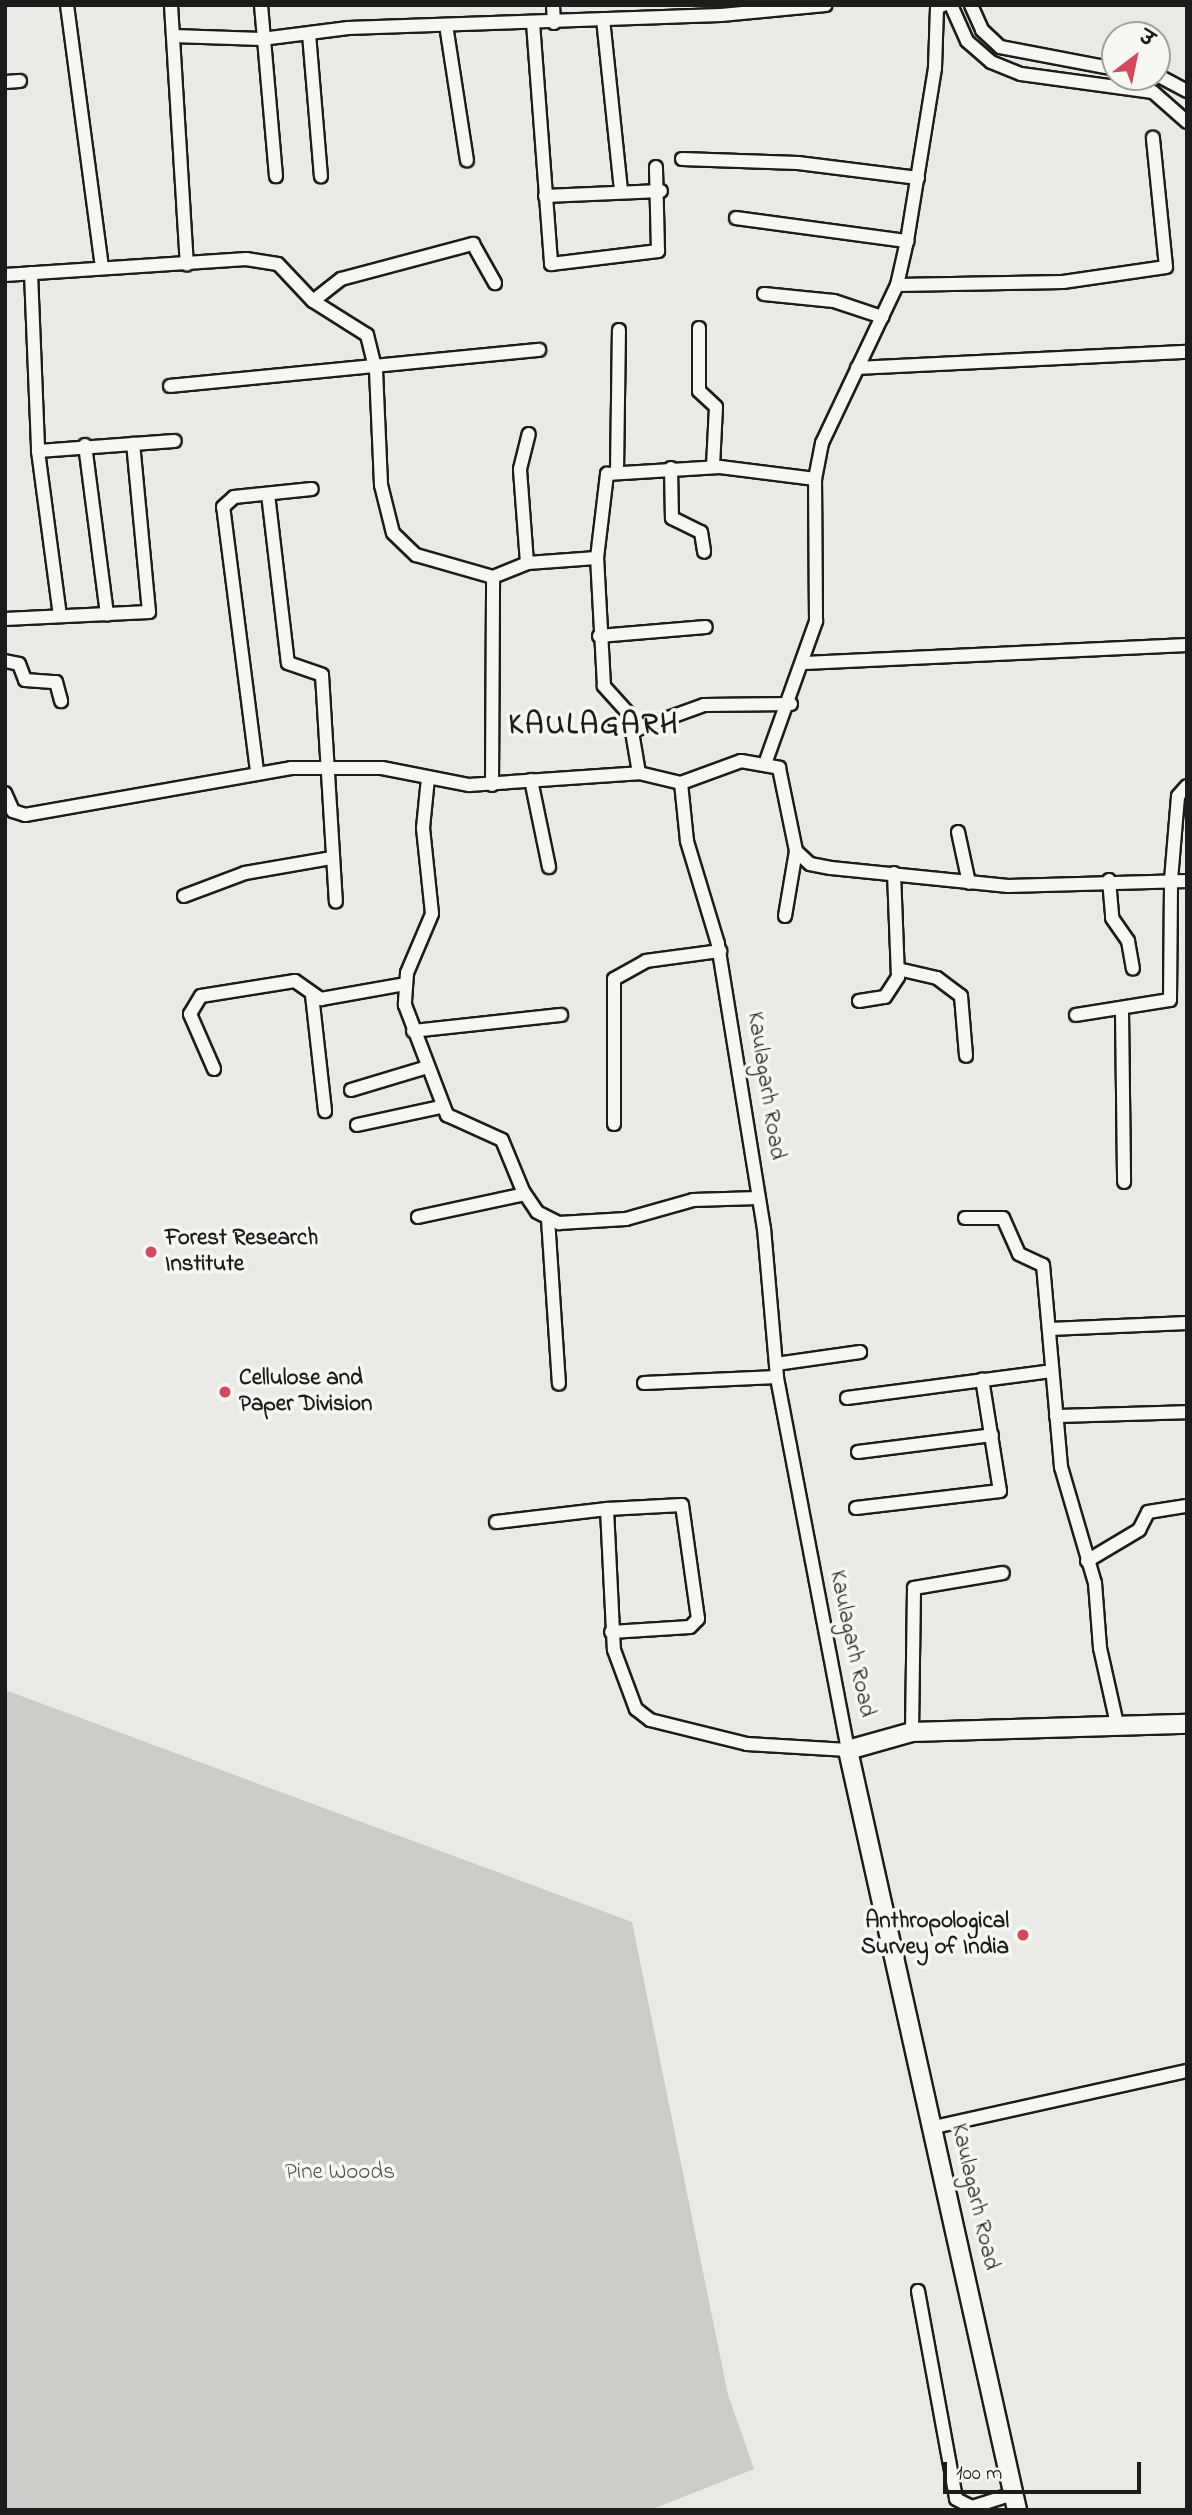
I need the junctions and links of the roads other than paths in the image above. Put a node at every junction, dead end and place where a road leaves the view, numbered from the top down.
1 (67, 5) edge
2 (171, 5) edge
3 (261, 5) edge
4 (554, 5) edge
5 (826, 5) edge
6 (951, 5) edge
7 (971, 5) edge
8 (938, 6) edge
9 (603, 19) junction
10 (533, 23) junction
11 (554, 23) junction
12 (446, 25) junction
13 (309, 34) junction
14 (173, 36) junction
15 (262, 38) junction
16 (1101, 66) edge
17 (20, 81) dead end
18 (5, 82) edge
19 (1171, 82) edge
20 (1187, 91) edge
21 (1187, 122) edge
22 (1153, 138) dead end
23 (682, 159) dead end
24 (467, 160) dead end
25 (656, 167) dead end
26 (276, 176) dead end
27 (321, 176) dead end
28 (918, 178) junction
29 (621, 189) junction
30 (661, 191) junction
31 (545, 196) junction
32 (736, 218) dead end
33 (907, 241) junction
34 (187, 265) junction
35 (102, 268) junction
36 (31, 273) junction
37 (5, 275) edge
38 (495, 283) dead end
39 (897, 285) junction
40 (764, 294) dead end
41 (313, 301) junction
42 (882, 317) junction
43 (699, 328) dead end
44 (619, 330) dead end
45 (539, 350) dead end
46 (1187, 352) edge
47 (857, 368) junction
48 (376, 370) junction
49 (170, 387) dead end
50 (529, 434) dead end
51 (175, 441) dead end
52 (132, 444) junction
53 (85, 445) junction
54 (38, 451) junction
55 (713, 467) junction
56 (671, 468) junction
57 (617, 471) junction
58 (816, 479) junction
59 (312, 489) dead end
60 (268, 494) junction
61 (704, 552) dead end
62 (597, 558) junction
63 (527, 563) junction
64 (493, 576) junction
65 (60, 615) junction
66 (107, 615) junction
67 (5, 619) edge
68 (706, 627) dead end
69 (599, 636) junction
70 (1187, 645) edge
71 (5, 661) edge
72 (805, 663) junction
73 (61, 701) dead end
74 (791, 704) junction
75 (635, 730) junction
76 (766, 761) junction
77 (330, 766) junction
78 (257, 771) junction
79 (639, 773) junction
80 (428, 778) junction
81 (531, 780) junction
82 (681, 783) junction
83 (492, 785) junction
84 (1187, 786) edge
85 (5, 793) edge
86 (958, 832) dead end
87 (796, 851) junction
88 (331, 858) junction
89 (549, 867) dead end
90 (894, 873) junction
91 (1109, 880) junction
92 (1171, 880) junction
93 (1187, 881) edge
94 (969, 883) junction
95 (184, 896) dead end
96 (336, 902) dead end
97 (785, 916) dead end
98 (719, 951) junction
99 (898, 969) junction
100 (1133, 969) dead end
101 (405, 984) junction
102 (312, 995) junction
103 (859, 1001) dead end
104 (1122, 1011) junction
105 (561, 1015) dead end
106 (1076, 1015) dead end
107 (413, 1031) junction
108 (966, 1056) dead end
109 (428, 1067) junction
110 (214, 1069) dead end
111 (351, 1090) dead end
112 (441, 1107) junction
113 (325, 1111) dead end
114 (614, 1124) dead end
115 (356, 1125) dead end
116 (1124, 1182) dead end
117 (526, 1194) junction
118 (758, 1198) junction
119 (418, 1217) dead end
120 (965, 1218) dead end
121 (548, 1219) junction
122 (1187, 1322) edge
123 (1050, 1329) junction
124 (860, 1352) dead end
125 (776, 1370) junction
126 (1051, 1371) junction
127 (982, 1379) junction
128 (644, 1383) dead end
129 (559, 1384) dead end
130 (847, 1398) dead end
131 (1187, 1412) edge
132 (1056, 1416) junction
133 (992, 1434) junction
134 (858, 1452) dead end
135 (1187, 1506) edge
136 (856, 1508) dead end
137 (607, 1509) junction
138 (496, 1522) dead end
139 (1087, 1562) junction
140 (1003, 1573) dead end
141 (611, 1632) junction
142 (1117, 1724) junction
143 (1187, 1724) edge
144 (912, 1732) junction
145 (848, 1750) junction
146 (1187, 2071) edge
147 (934, 2127) junction
148 (918, 2291) dead end
149 (1015, 2502) edge

1 - 35 street
2 - 14 street
3 - 15 street
4 - 11 street
5 - 9 street
6 - 21 street
7 - 16 street
8 - 28 street
9 - 11 street
9 - 29 street
10 - 11 street
10 - 12 street
10 - 31 street
12 - 13 street
12 - 24 street
13 - 15 street
13 - 27 street
14 - 15 street
14 - 34 street
15 - 26 street
17 - 18 street
19 - 20 street
22 - 39 street
23 - 28 street
25 - 30 street
28 - 33 street
29 - 30 street
29 - 31 street
30 - 31 street
32 - 33 street
33 - 39 street
34 - 35 street
34 - 41 street
35 - 36 street
36 - 37 street
36 - 54 street
38 - 41 street
39 - 42 street
40 - 42 street
41 - 48 street
42 - 47 street
43 - 55 street
44 - 57 street
45 - 48 street
46 - 47 street
47 - 58 street
48 - 49 street
48 - 64 street
50 - 63 street
51 - 52 street
52 - 53 street
52 - 66 street
53 - 54 street
53 - 66 street
54 - 65 street
55 - 56 street
55 - 58 street
56 - 57 street
56 - 61 street
57 - 62 street
58 - 72 street
59 - 60 street
60 - 77 street
60 - 78 street
62 - 63 street
62 - 69 street
63 - 64 street
64 - 83 street
65 - 66 street
65 - 67 street
68 - 69 street
69 - 75 street
70 - 72 street
71 - 73 street
72 - 74 street
74 - 75 street
74 - 76 street
75 - 79 street
76 - 82 street
76 - 87 street
77 - 78 street
77 - 80 street
77 - 88 street
78 - 85 street
79 - 81 street
79 - 82 street
80 - 83 street
80 - 101 street
81 - 83 street
81 - 89 street
82 - 98 street, Kaulagarh Road
84 - 92 street
86 - 94 street
87 - 90 street
87 - 97 street
88 - 95 street
88 - 96 street
90 - 94 street
90 - 99 street
91 - 92 street
91 - 94 street
91 - 100 street
92 - 93 street
92 - 104 street
98 - 114 street
98 - 118 street, Kaulagarh Road
99 - 103 street
99 - 108 street
101 - 102 street
101 - 107 street
102 - 110 street
102 - 113 street
104 - 106 street
104 - 116 street
105 - 107 street
107 - 109 street
109 - 111 street
109 - 112 street
112 - 115 street
112 - 117 street
117 - 119 street
117 - 121 street
118 - 121 street
118 - 125 street, Kaulagarh Road
120 - 123 street
121 - 129 street
122 - 123 street
123 - 126 street
124 - 125 street
125 - 128 street
125 - 145 street, Kaulagarh Road
126 - 127 street
126 - 132 street
127 - 130 street
127 - 133 street
131 - 132 street
132 - 139 street
133 - 134 street
133 - 136 street
135 - 139 street
137 - 138 street
137 - 141 street
137 - 141 street
139 - 142 street
140 - 144 street
141 - 145 street
142 - 143 street
142 - 144 street
144 - 145 street
145 - 147 street, Kaulagarh Road
146 - 147 street
147 - 149 street, Kaulagarh Road
148 - 149 street

